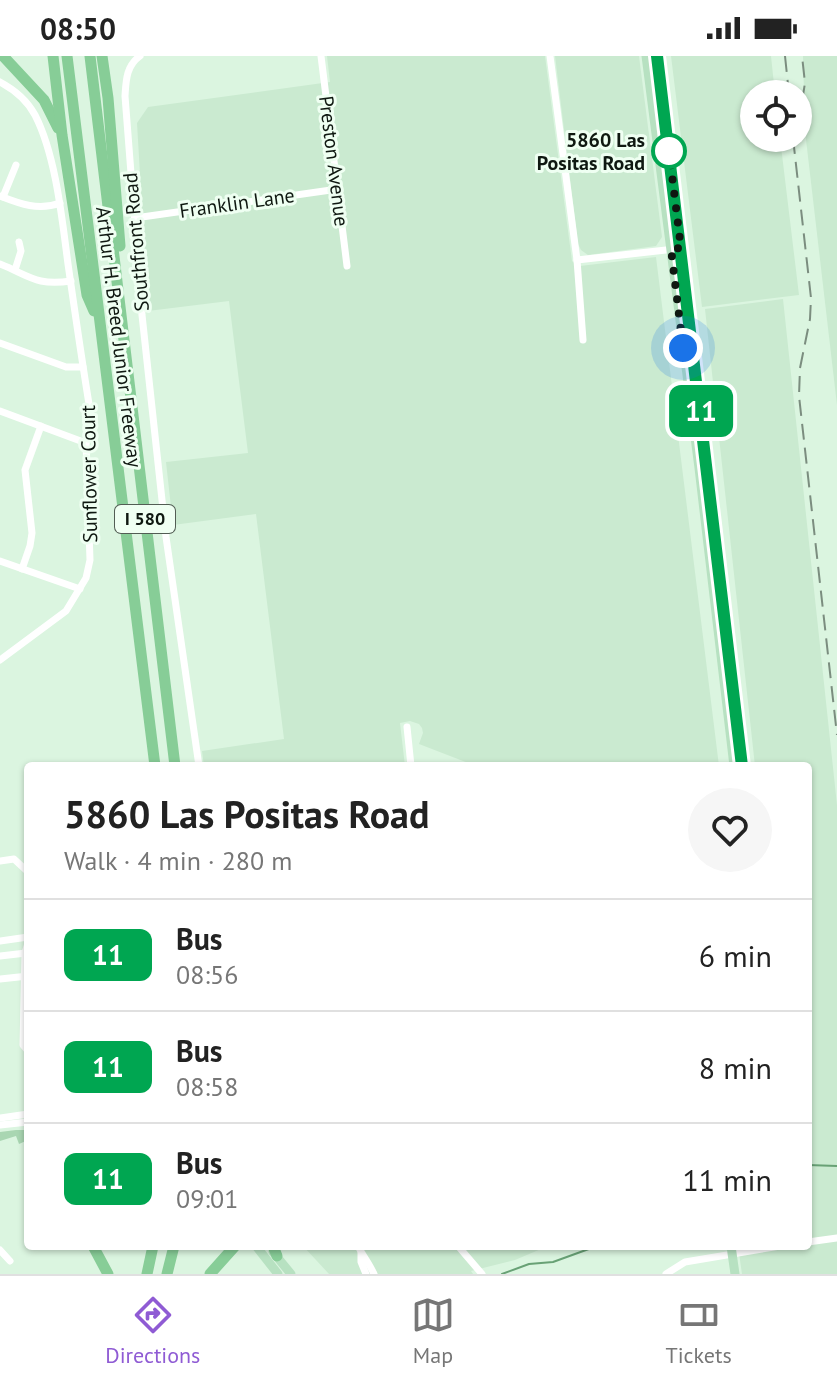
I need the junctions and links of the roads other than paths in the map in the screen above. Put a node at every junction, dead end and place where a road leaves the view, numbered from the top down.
1 (3, 56) edge
2 (53, 56) edge
3 (67, 56) edge
4 (90, 56) edge
5 (102, 56) edge
6 (111, 56) edge
7 (140, 56) edge
8 (321, 56) edge
9 (550, 56) edge
10 (646, 56) edge
11 (657, 56) edge
12 (0, 82) edge
13 (108, 98) junction
14 (62, 135) junction
15 (659, 156) junction
16 (16, 165) dead end
17 (673, 188) junction
18 (338, 189) junction
19 (2, 196) edge
20 (60, 203) junction
21 (135, 218) junction
22 (19, 242) dead end
23 (676, 249) junction
24 (577, 260) junction
25 (0, 264) edge
26 (347, 266) dead end
27 (15, 270) junction
28 (116, 271) junction
29 (71, 281) junction
30 (98, 318) junction
31 (583, 340) dead end
32 (0, 343) edge
33 (83, 367) junction
34 (0, 411) edge
35 (41, 426) junction
36 (86, 443) junction
37 (0, 561) edge
38 (22, 569) junction
39 (80, 589) junction
40 (0, 660) edge
41 (407, 727) dead end
42 (154, 762) edge
43 (175, 762) edge
44 (198, 762) edge
45 (411, 762) edge
46 (734, 762) edge
47 (741, 762) edge
48 (0, 861) edge
49 (24, 868) edge
50 (24, 940) edge
51 (0, 941) edge
52 (24, 953) edge
53 (0, 956) edge
54 (24, 976) edge
55 (0, 979) edge
56 (24, 1115) edge
57 (0, 1118) edge
58 (24, 1122) edge
59 (0, 1125) edge
60 (837, 1238) edge
61 (812, 1241) edge
62 (0, 1250) edge
63 (95, 1250) edge
64 (152, 1250) edge
65 (173, 1250) edge
66 (231, 1250) edge
67 (259, 1250) edge
68 (274, 1250) edge
69 (360, 1250) edge
70 (461, 1250) edge
71 (731, 1250) edge
72 (10, 1261) dead end
73 (679, 1265) junction
74 (108, 1274) edge
75 (147, 1274) edge
76 (167, 1274) edge
77 (210, 1274) edge
78 (278, 1274) edge
79 (291, 1274) edge
80 (366, 1274) edge
81 (374, 1274) edge
82 (482, 1274) edge
83 (666, 1274) edge
84 (681, 1274) edge
85 (735, 1274) edge

1 - 14 highway
2 - 14 highway
3 - 30 highway, Arthur H. Breed Junior Freeway / I 580
4 - 28 highway, Arthur H. Breed Junior Freeway / I 580
5 - 13 highway
6 - 13 highway
7 - 21 street, Southfront Road
8 - 18 street, Preston Avenue
9 - 24 street
10 - 15 main road
11 - 17 main road
12 - 20 street, Sunflower Court
13 - 28 highway
14 - 30 highway
15 - 17 main road
15 - 23 main road
16 - 19 street
17 - 23 main road
18 - 21 street, Franklin Lane
18 - 26 street, Preston Avenue
19 - 20 street
20 - 29 street, Sunflower Court
21 - 44 street, Southfront Road
22 - 27 street
23 - 24 street
23 - 46 main road
23 - 47 main road
24 - 31 street
25 - 27 street
27 - 29 street
28 - 43 highway, Arthur H. Breed Junior Freeway / I 580
29 - 33 street, Sunflower Court
30 - 42 highway, Arthur H. Breed Junior Freeway / I 580
32 - 33 street
33 - 36 street, Sunflower Court
34 - 35 street
35 - 36 street
35 - 38 street
36 - 39 street, Sunflower Court
37 - 38 street
38 - 39 street
39 - 40 street, Sunflower Court
41 - 45 street
48 - 49 street
50 - 51 street
52 - 53 street
54 - 55 street
56 - 57 street
58 - 59 street
60 - 61 street
62 - 72 street
63 - 74 highway
64 - 75 highway
65 - 76 highway
66 - 77 highway
67 - 78 main road
68 - 79 main road
69 - 80 street
69 - 81 street
70 - 82 street
71 - 73 street
71 - 85 main road
73 - 83 street
73 - 84 street

